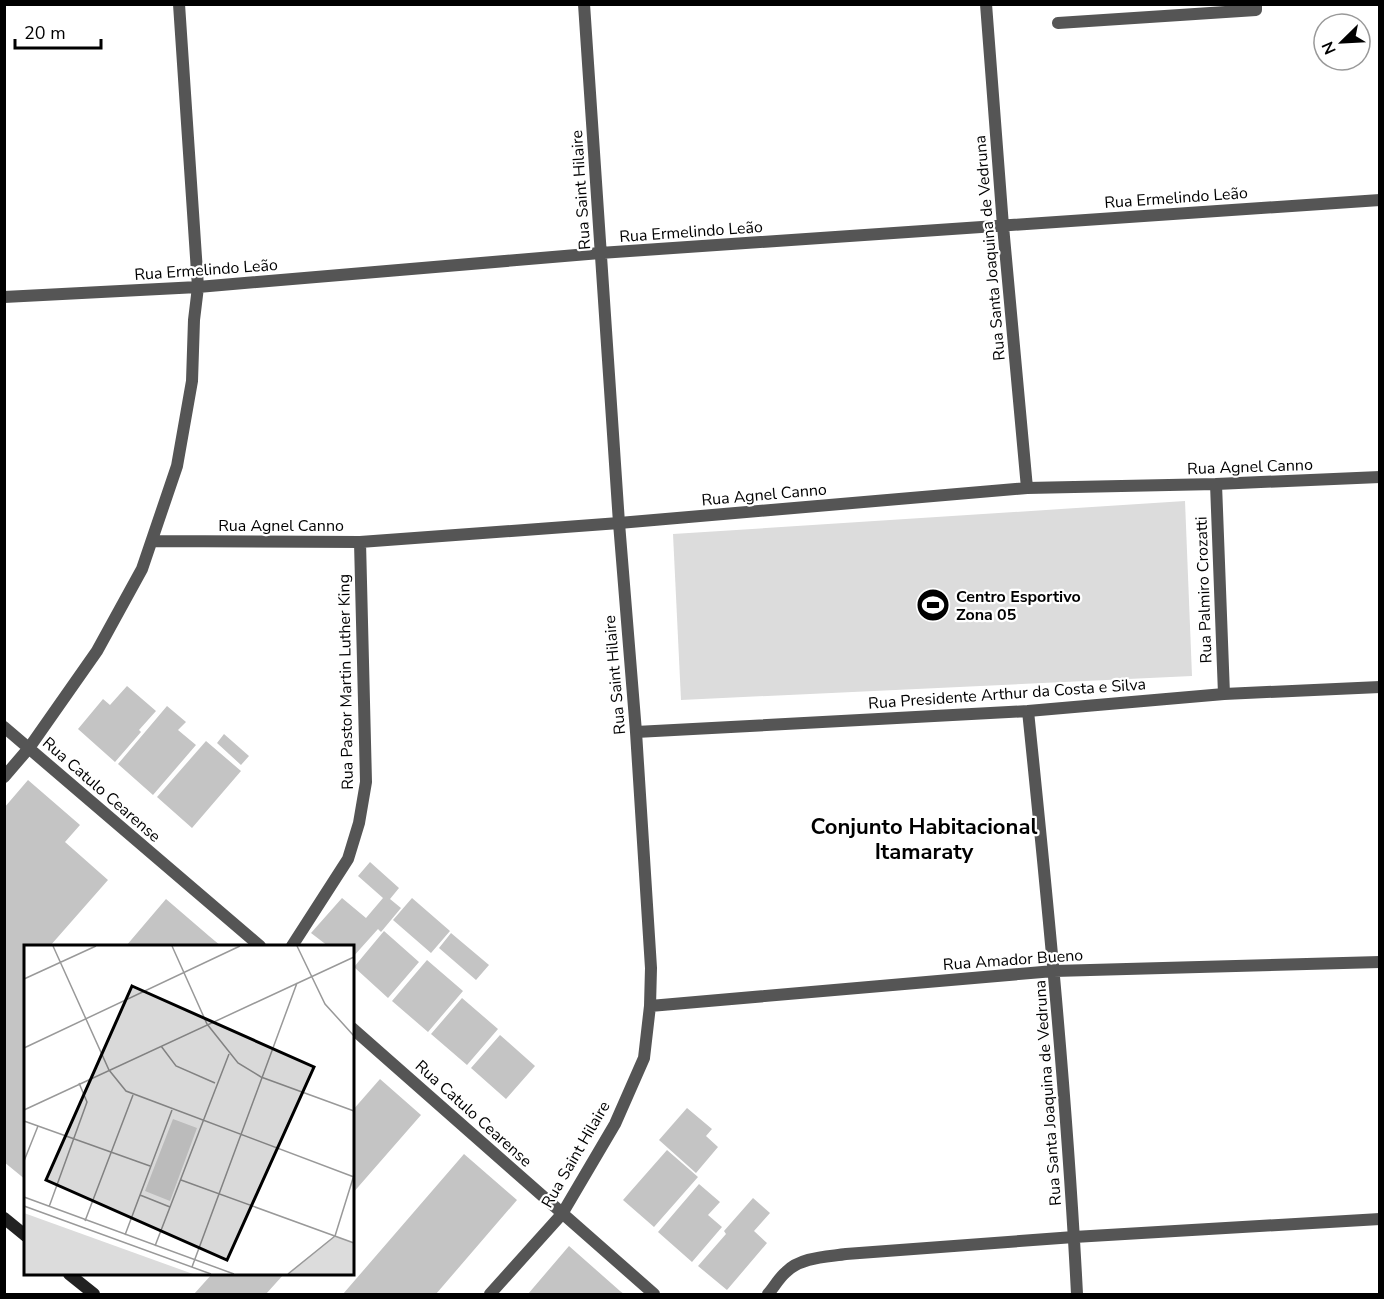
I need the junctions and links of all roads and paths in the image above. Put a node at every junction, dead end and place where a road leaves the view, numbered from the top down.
1 (179, 4) edge
2 (584, 4) edge
3 (986, 4) edge
4 (1256, 4) edge
5 (1058, 23) dead end
6 (1380, 200) edge
7 (1003, 226) junction
8 (600, 253) junction
9 (198, 287) junction
10 (4, 297) edge
11 (1380, 477) edge
12 (1216, 484) junction
13 (1027, 488) junction
14 (619, 523) junction
15 (152, 541) junction
16 (360, 542) junction
17 (1380, 687) edge
18 (1224, 694) junction
19 (1028, 711) junction
20 (4, 727) edge
21 (636, 732) junction
22 (29, 748) junction
23 (4, 777) edge
24 (259, 945) edge
25 (293, 945) edge
26 (1380, 962) edge
27 (1054, 971) junction
28 (650, 1006) junction
29 (354, 1030) edge
30 (562, 1214) junction
31 (4, 1218) edge
32 (1380, 1219) edge
33 (24, 1234) edge
34 (1074, 1237) junction
35 (70, 1275) edge
36 (94, 1294) edge
37 (489, 1294) edge
38 (654, 1294) edge
39 (768, 1294) edge
40 (1077, 1294) edge

1 - 9 street
2 - 8 street, Rua Saint Hilaire
3 - 7 street, Rua Santa Joaquina de Vedruna
4 - 5 street
6 - 7 street, Rua Ermelindo Leão
7 - 8 street, Rua Ermelindo Leão
7 - 13 street, Rua Santa Joaquina de Vedruna
8 - 9 street, Rua Ermelindo Leão
8 - 14 street, Rua Saint Hilaire
9 - 10 street, Rua Ermelindo Leão
9 - 15 street
11 - 12 street, Rua Agnel Canno
12 - 13 street, Rua Agnel Canno
12 - 18 street, Rua Palmiro Crozatti
13 - 14 street, Rua Agnel Canno
14 - 16 street, Rua Agnel Canno
14 - 21 street, Rua Saint Hilaire
15 - 16 street, Rua Agnel Canno
15 - 22 street
16 - 25 street, Rua Pastor Martin Luther King
17 - 18 street, Rua Presidente Arthur da Costa e Silva
18 - 19 street, Rua Presidente Arthur da Costa e Silva
19 - 21 street, Rua Presidente Arthur da Costa e Silva
19 - 27 street, Rua Santa Joaquina de Vedruna
20 - 22 street, Rua Catulo Cearense
21 - 28 street, Rua Saint Hilaire
22 - 23 street
22 - 24 street, Rua Catulo Cearense
26 - 27 street, Rua Amador Bueno
27 - 28 street, Rua Amador Bueno
27 - 34 street, Rua Santa Joaquina de Vedruna
28 - 30 street, Rua Saint Hilaire
29 - 30 street, Rua Catulo Cearense
30 - 37 street, Rua Saint Hilaire
30 - 38 street, Rua Catulo Cearense
31 - 33 main road
32 - 34 street
34 - 39 street
34 - 40 street, Rua Santa Joaquina de Vedruna
35 - 36 main road

